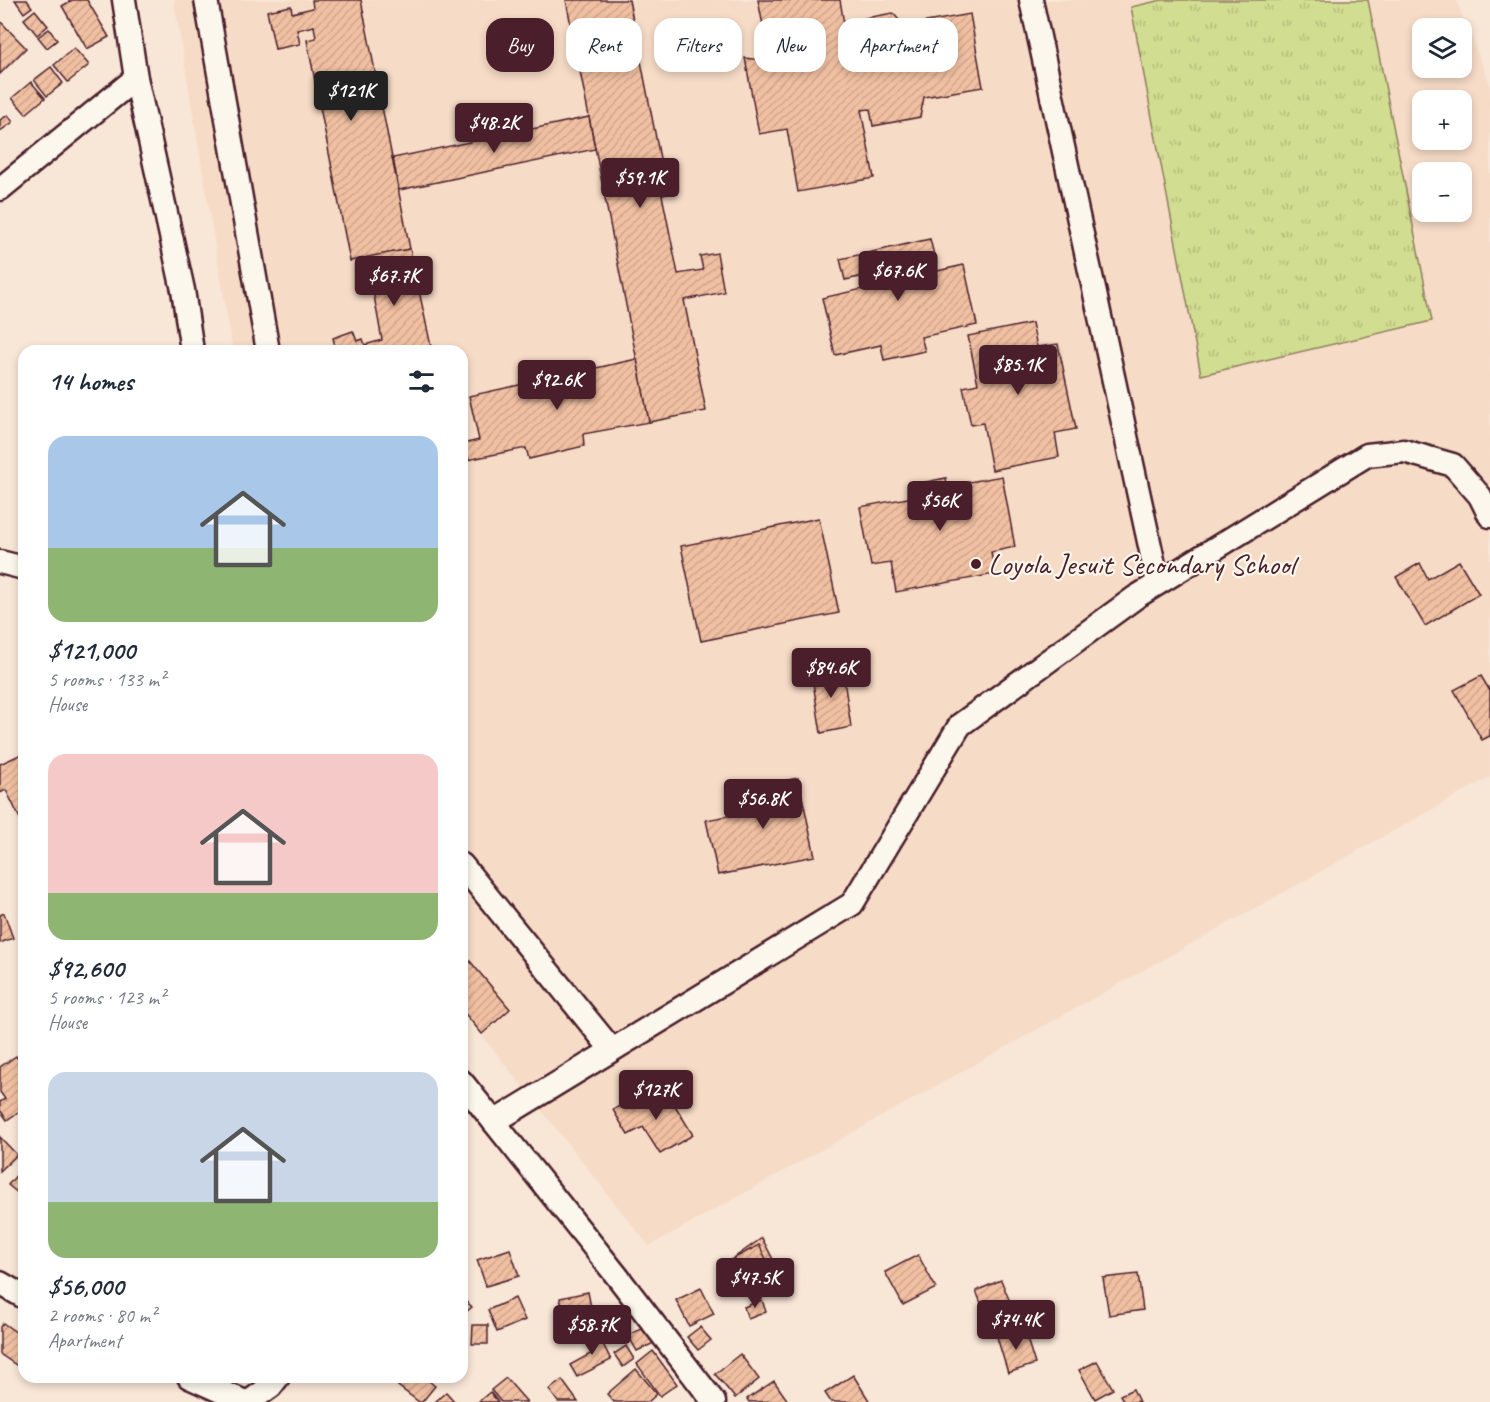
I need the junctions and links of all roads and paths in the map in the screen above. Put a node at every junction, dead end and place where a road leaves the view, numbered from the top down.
1 (124, 0) edge
2 (206, 0) edge
3 (1031, 0) edge
4 (136, 78) junction
5 (0, 189) edge
6 (191, 345) edge
7 (267, 345) edge
8 (1490, 516) edge
9 (0, 562) edge
10 (18, 566) edge
11 (1158, 583) junction
12 (468, 872) edge
13 (612, 1050) junction
14 (468, 1090) edge
15 (494, 1122) junction
16 (0, 1283) edge
17 (18, 1294) edge
18 (203, 1383) edge
19 (273, 1383) edge
20 (247, 1402) edge
21 (714, 1402) edge

1 - 4 street
2 - 7 street
3 - 11 street
4 - 5 street
4 - 6 street
8 - 11 street
9 - 10 street
11 - 13 street
12 - 13 street
13 - 15 street
14 - 15 street
15 - 21 street
16 - 17 street
18 - 20 street
19 - 20 street

